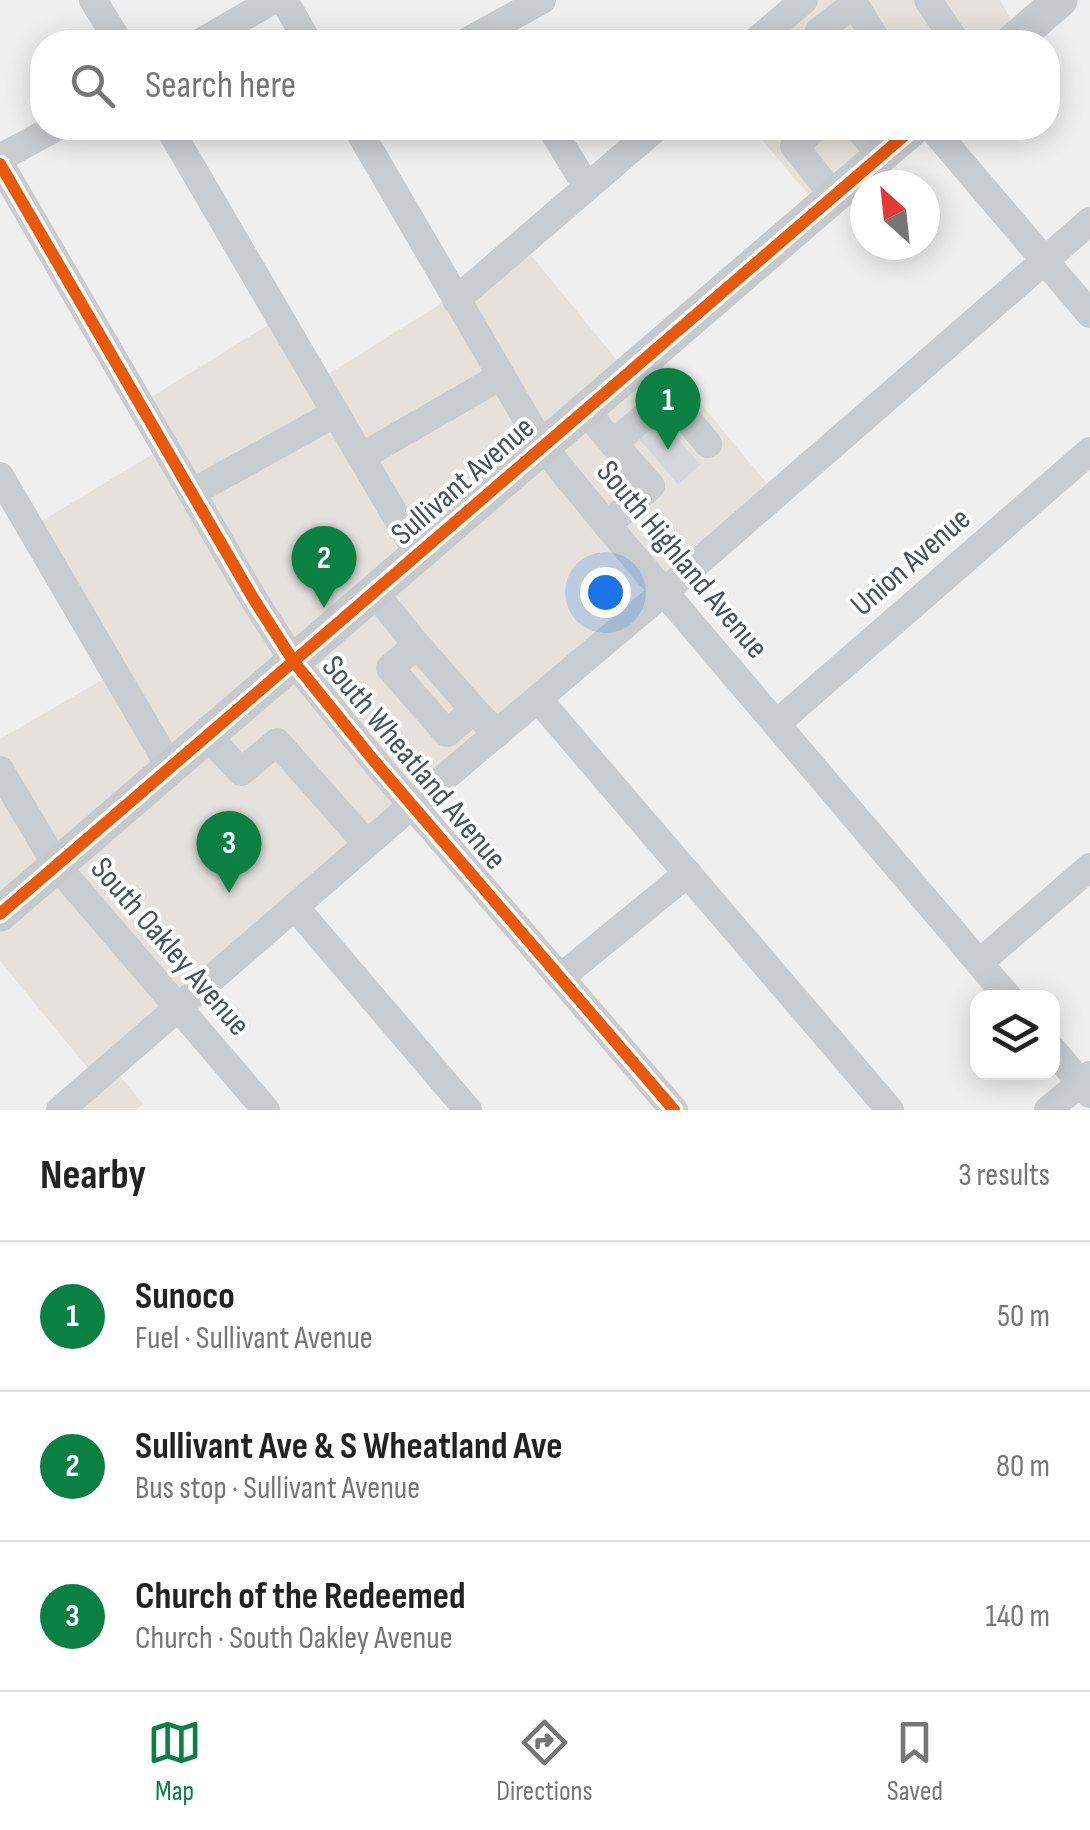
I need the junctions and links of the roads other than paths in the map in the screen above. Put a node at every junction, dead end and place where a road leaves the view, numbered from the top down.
1 (94, 0) edge
2 (273, 0) edge
3 (284, 0) edge
4 (542, 0) edge
5 (804, 0) edge
6 (928, 0) edge
7 (1060, 0) edge
8 (853, 2) edge
9 (111, 30) edge
10 (222, 30) edge
11 (301, 30) edge
12 (503, 30) edge
13 (768, 30) edge
14 (820, 30) edge
15 (870, 30) edge
16 (948, 30) edge
17 (1026, 30) edge
18 (35, 140) edge
19 (175, 140) edge
20 (364, 140) edge
21 (558, 140) edge
22 (642, 140) edge
23 (801, 140) edge
24 (869, 140) edge
25 (900, 140) edge
26 (942, 140) edge
27 (882, 155) junction
28 (0, 161) edge
29 (587, 187) junction
30 (834, 196) junction
31 (1090, 221) edge
32 (1044, 260) junction
33 (456, 300) junction
34 (1090, 314) edge
35 (641, 363) junction
36 (501, 376) junction
37 (668, 396) junction
38 (585, 411) junction
39 (336, 414) junction
40 (614, 444) junction
41 (708, 444) dead end
42 (543, 447) junction
43 (1090, 452) edge
44 (361, 456) junction
45 (0, 476) edge
46 (193, 492) junction
47 (607, 525) junction
48 (418, 554) junction
49 (374, 592) junction
50 (664, 592) junction
51 (294, 662) junction
52 (538, 698) junction
53 (776, 724) junction
54 (497, 734) junction
55 (208, 735) junction
56 (170, 768) junction
57 (0, 770) edge
58 (412, 805) junction
59 (367, 844) junction
60 (57, 866) junction
61 (1090, 867) edge
62 (688, 873) junction
63 (295, 907) junction
64 (0, 914) edge
65 (980, 963) junction
66 (562, 977) junction
67 (1002, 990) edge
68 (178, 1008) junction
69 (1060, 1058) edge
70 (1087, 1084) edge
71 (60, 1110) edge
72 (266, 1110) edge
73 (468, 1110) edge
74 (674, 1110) edge
75 (890, 1110) edge
76 (1048, 1110) edge

1 - 9 street
2 - 10 street
3 - 11 street
4 - 12 street
5 - 13 street
6 - 16 street
7 - 17 main road
8 - 14 street
8 - 15 street
18 - 28 street
19 - 39 street
20 - 33 street, South Highland Avenue
21 - 29 street
22 - 29 street
23 - 30 street
24 - 27 street
25 - 27 main road, Sullivant Avenue
26 - 32 street
27 - 30 main road, Sullivant Avenue
28 - 46 street, South Wheatland Avenue
29 - 33 street
30 - 35 main road, Sullivant Avenue
31 - 32 street
32 - 34 street
32 - 50 street
33 - 36 street, South Highland Avenue
35 - 37 street
35 - 38 main road, Sullivant Avenue
36 - 42 street, South Highland Avenue
36 - 44 street
37 - 40 street
37 - 41 street
38 - 40 street
38 - 42 main road, Sullivant Avenue
39 - 44 street
39 - 46 street
40 - 47 street
42 - 47 street, South Highland Avenue
42 - 48 main road, Sullivant Avenue
43 - 53 street, Union Avenue
44 - 48 street
45 - 56 street
46 - 51 street, South Wheatland Avenue
47 - 50 street, South Highland Avenue
48 - 49 main road, Sullivant Avenue
49 - 51 main road, Sullivant Avenue
49 - 54 street
50 - 52 street
50 - 53 street, South Highland Avenue
51 - 55 main road, Sullivant Avenue
51 - 58 street, South Wheatland Avenue
52 - 54 street
52 - 62 street
53 - 65 street, South Highland Avenue
54 - 58 street
55 - 56 main road, Sullivant Avenue
55 - 59 street
56 - 60 main road, Sullivant Avenue
57 - 60 street, South Oakley Avenue
58 - 59 street
58 - 66 street, South Wheatland Avenue
59 - 63 street
60 - 64 main road, Sullivant Avenue
60 - 68 street, South Oakley Avenue
61 - 65 street
62 - 66 street
62 - 75 street
63 - 68 street
63 - 73 street
65 - 67 street, South Highland Avenue
66 - 74 street, South Wheatland Avenue
68 - 71 street
68 - 72 street, South Oakley Avenue
69 - 70 street
70 - 76 street

